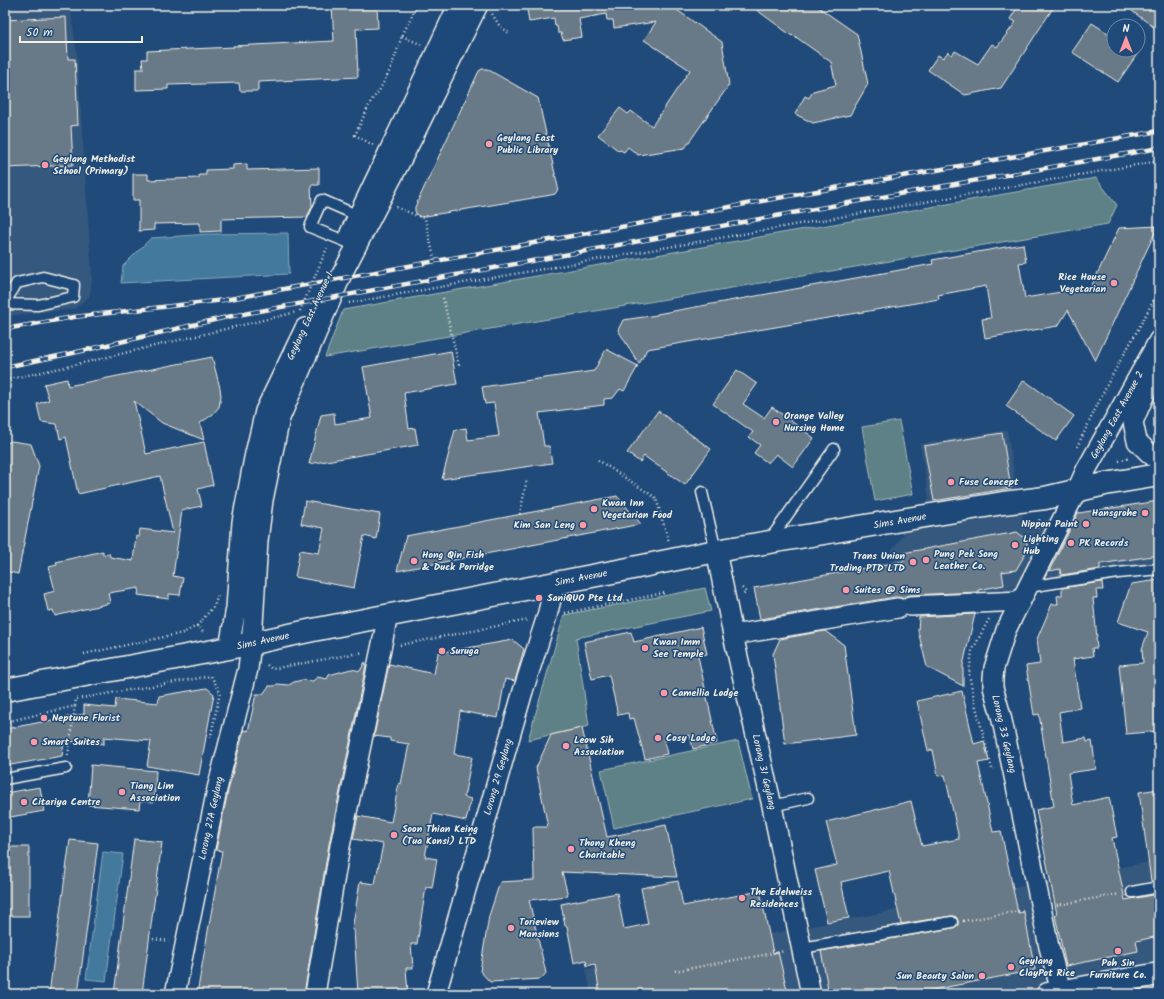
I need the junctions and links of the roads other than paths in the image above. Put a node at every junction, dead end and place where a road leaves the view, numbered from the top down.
1 (458, 5) edge
2 (483, 7) edge
3 (364, 218) junction
4 (351, 244) junction
5 (5, 303) edge
6 (321, 307) junction
7 (1159, 340) edge
8 (1159, 361) edge
9 (834, 449) dead end
10 (1159, 461) edge
11 (1159, 475) edge
12 (1077, 490) junction
13 (702, 492) dead end
14 (768, 543) junction
15 (716, 551) junction
16 (1159, 569) edge
17 (555, 584) junction
18 (1024, 594) junction
19 (388, 616) junction
20 (733, 635) junction
21 (252, 643) junction
22 (229, 648) junction
23 (5, 690) edge
24 (66, 768) road end
25 (5, 779) edge
26 (808, 798) dead end
27 (772, 806) junction
28 (1159, 887) edge
29 (1132, 892) road end
30 (952, 922) road end
31 (802, 948) junction
32 (1159, 974) edge
33 (1127, 987) edge
34 (1055, 992) edge
35 (175, 994) edge
36 (315, 994) edge
37 (436, 994) edge
38 (811, 994) edge

1 - 3 street, Geylang East Avenue 1
2 - 3 street, Geylang East Avenue 1
3 - 4 street, Geylang East Avenue 1
3 - 4 lane
4 - 6 street, Geylang East Avenue 1
5 - 5 lane
6 - 21 street, Geylang East Avenue 1
6 - 22 street, Geylang East Avenue 1
7 - 12 street, Geylang East Avenue 2
8 - 10 street, Geylang East Avenue 2
9 - 14 lane
11 - 12 main road, Sims Avenue
12 - 14 main road, Sims Avenue
12 - 18 street, Lorong 33 Geylang
13 - 15 lane
14 - 15 main road, Sims Avenue
15 - 17 main road, Sims Avenue
15 - 20 street, Lorong 31 Geylang
16 - 18 lane
17 - 19 main road, Sims Avenue
17 - 37 street, Lorong 29 Geylang
18 - 20 street
18 - 34 street, Lorong 33 Geylang
19 - 21 main road, Sims Avenue
19 - 36 street
20 - 27 street, Lorong 31 Geylang
21 - 22 main road, Sims Avenue
21 - 35 street, Lorong 27A Geylang
22 - 23 main road, Sims Avenue
24 - 25 lane
26 - 27 lane
27 - 31 street, Lorong 31 Geylang
28 - 29 lane
30 - 31 lane
31 - 38 street, Lorong 31 Geylang
32 - 33 main road
33 - 34 main road

